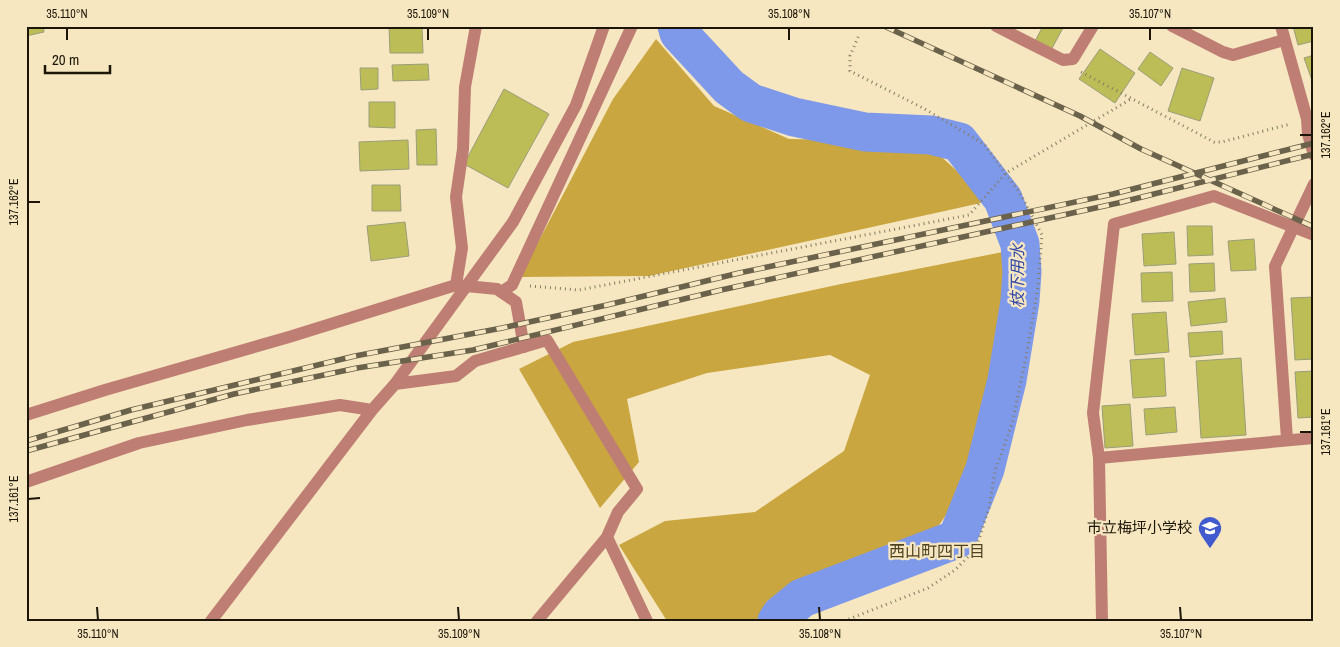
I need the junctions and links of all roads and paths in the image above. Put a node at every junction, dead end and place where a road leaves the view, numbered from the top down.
1 (476, 26) edge
2 (604, 26) edge
3 (632, 26) edge
4 (996, 26) edge
5 (1093, 26) edge
6 (1172, 26) edge
7 (1281, 26) edge
8 (859, 35) dead end
9 (1284, 40) junction
10 (1073, 59) junction
11 (1131, 99) junction
12 (1310, 118) edge
13 (1314, 155) edge
14 (1005, 174) junction
15 (1314, 184) edge
16 (1295, 227) junction
17 (1314, 236) edge
18 (461, 286) junction
19 (507, 289) junction
20 (524, 347) junction
21 (395, 384) junction
22 (372, 410) junction
23 (26, 415) edge
24 (1314, 438) edge
25 (1288, 439) junction
26 (1099, 458) junction
27 (26, 482) edge
28 (607, 537) junction
29 (211, 621) edge
30 (537, 621) edge
31 (647, 621) edge
32 (844, 621) edge
33 (1102, 621) edge

1 - 18 street
2 - 18 street
3 - 19 street
4 - 10 street
5 - 10 street
6 - 9 street
7 - 9 street
8 - 14 path
9 - 12 street
10 - 11 path
11 - 12 path
11 - 14 path
12 - 13 street
14 - 19 path
14 - 32 path
15 - 16 street
16 - 17 street
16 - 25 street
16 - 26 street
18 - 19 street
18 - 21 street
18 - 23 street
19 - 20 street
20 - 21 street
20 - 28 street
21 - 22 street
22 - 27 street
22 - 29 street
24 - 25 street
25 - 26 street
26 - 33 street
28 - 30 street
28 - 31 street

